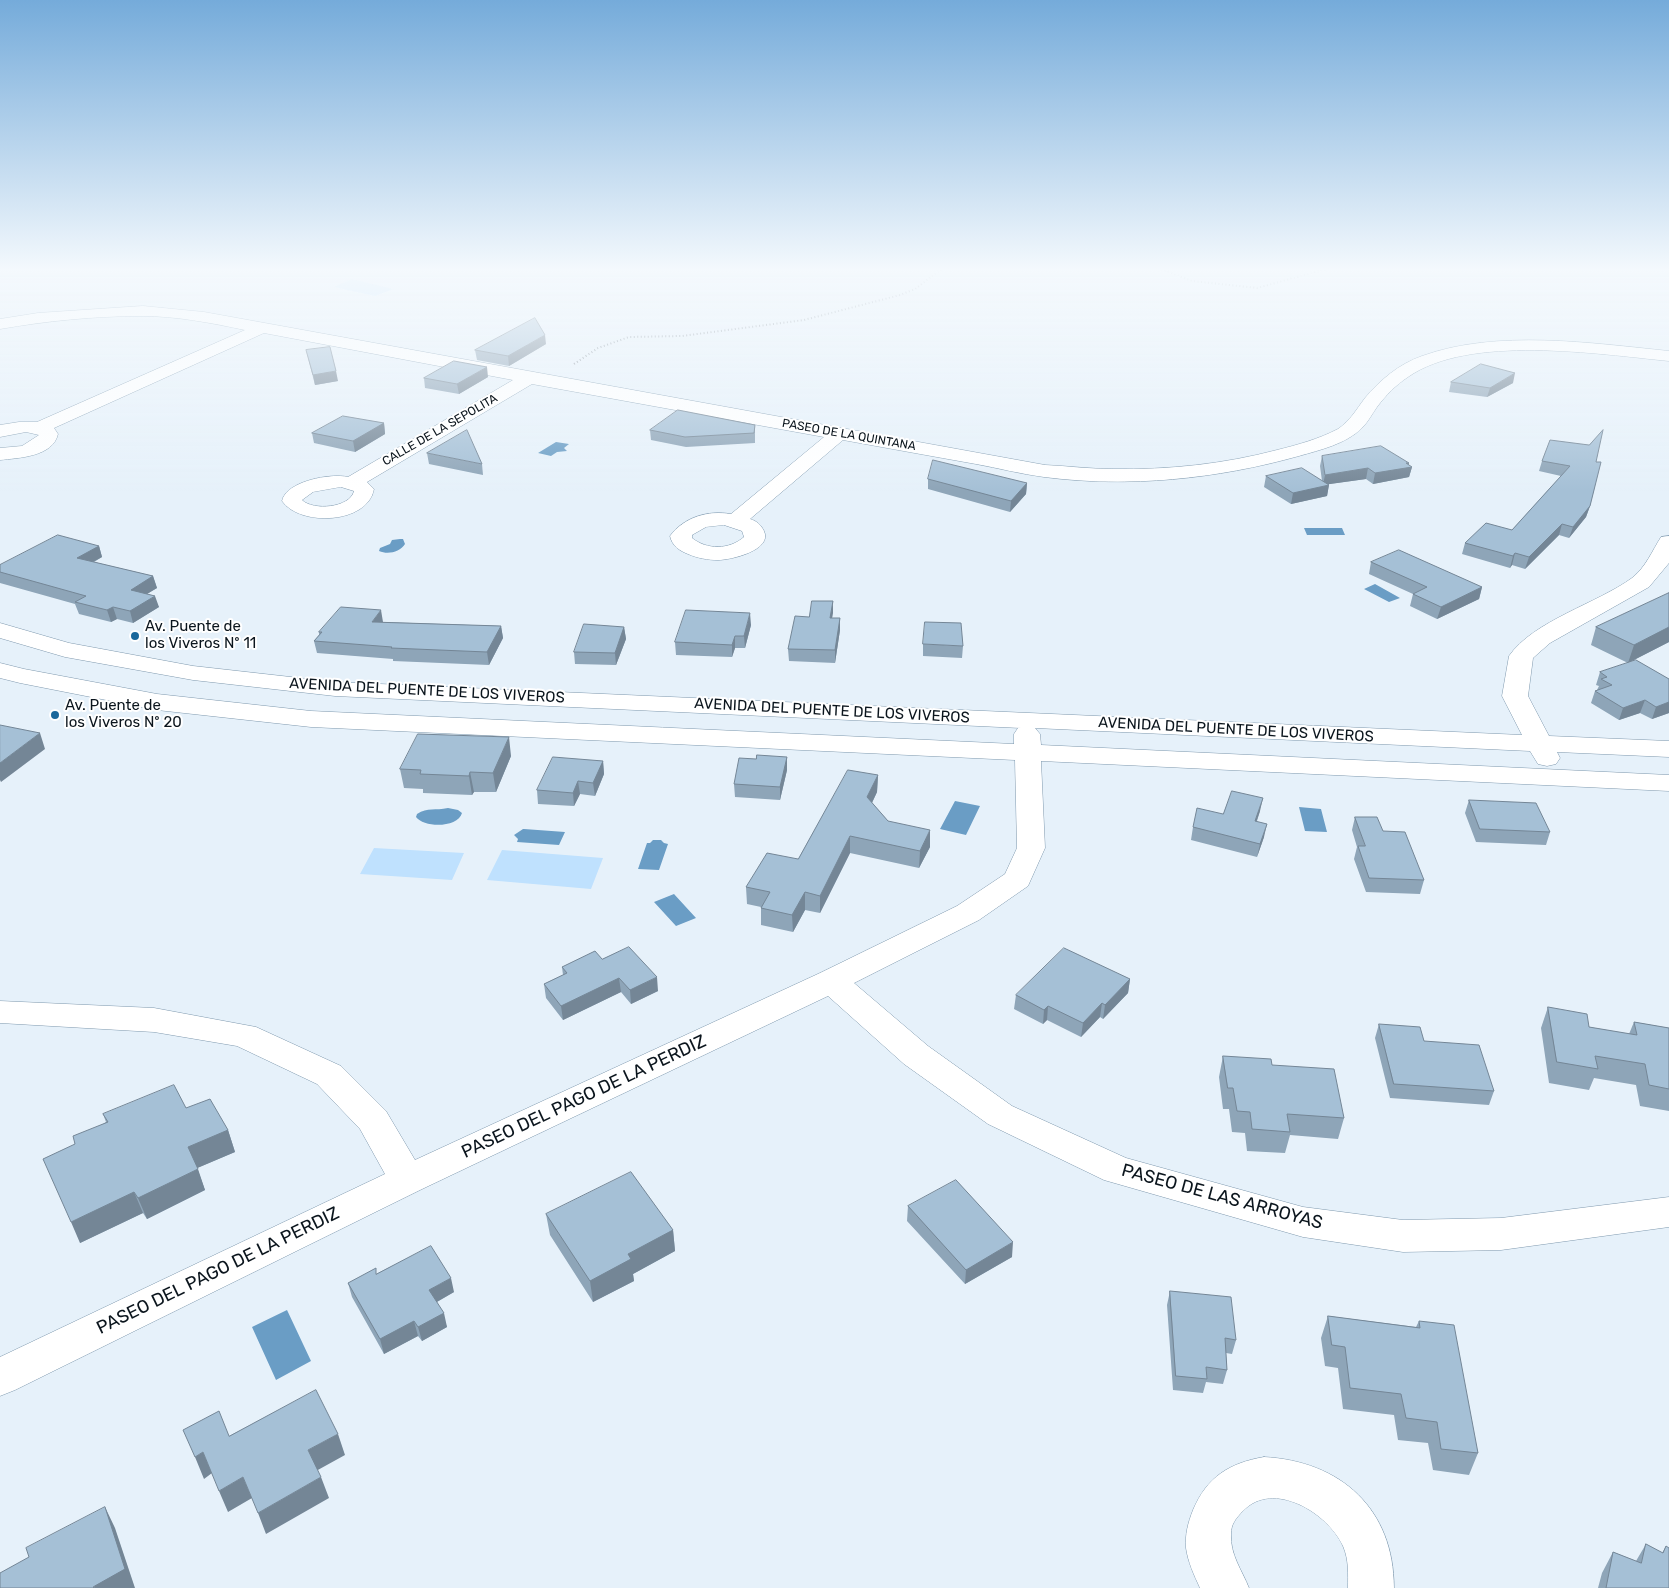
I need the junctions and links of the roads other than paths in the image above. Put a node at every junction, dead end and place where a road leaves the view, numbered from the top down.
1 (231, 342) edge
2 (338, 342) edge
3 (1669, 356) edge
4 (530, 378) junction
5 (39, 428) junction
6 (0, 431) edge
7 (840, 433) junction
8 (0, 454) edge
9 (351, 483) dead end
10 (735, 521) dead end
11 (1669, 542) edge
12 (0, 630) edge
13 (0, 670) edge
14 (420, 692) junction
15 (402, 724) junction
16 (1027, 736) junction
17 (1539, 744) junction
18 (1669, 749) edge
19 (1557, 778) junction
20 (1669, 783) edge
21 (832, 980) junction
22 (0, 1012) edge
23 (407, 1180) junction
24 (1669, 1212) edge
25 (0, 1376) edge
26 (1226, 1588) edge
27 (1371, 1588) edge

1 - 5 street
2 - 4 street, PASEO DE LA QUINTANA
3 - 7 street, PASEO DE LA QUINTANA
4 - 7 street, PASEO DE LA QUINTANA
4 - 9 street, CALLE DE LA SEPOLITA
5 - 6 street
5 - 8 street
7 - 10 street
11 - 17 street
12 - 14 street, AVENIDA DEL PUENTE DE LOS VIVEROS
13 - 15 street, AVENIDA DEL PUENTE DE LOS VIVEROS
14 - 15 street
14 - 16 street, AVENIDA DEL PUENTE DE LOS VIVEROS
15 - 16 street, AVENIDA DEL PUENTE DE LOS VIVEROS
16 - 17 street, AVENIDA DEL PUENTE DE LOS VIVEROS
16 - 19 street, AVENIDA DEL PUENTE DE LOS VIVEROS
16 - 21 street, PASEO DEL PAGO DE LA PERDIZ
17 - 18 street, AVENIDA DEL PUENTE DE LOS VIVEROS
17 - 19 street
19 - 20 street, AVENIDA DEL PUENTE DE LOS VIVEROS
21 - 23 street, PASEO DEL PAGO DE LA PERDIZ
21 - 24 street, PASEO DE LAS ARROYAS
22 - 23 street
23 - 25 street, PASEO DEL PAGO DE LA PERDIZ
26 - 27 street

